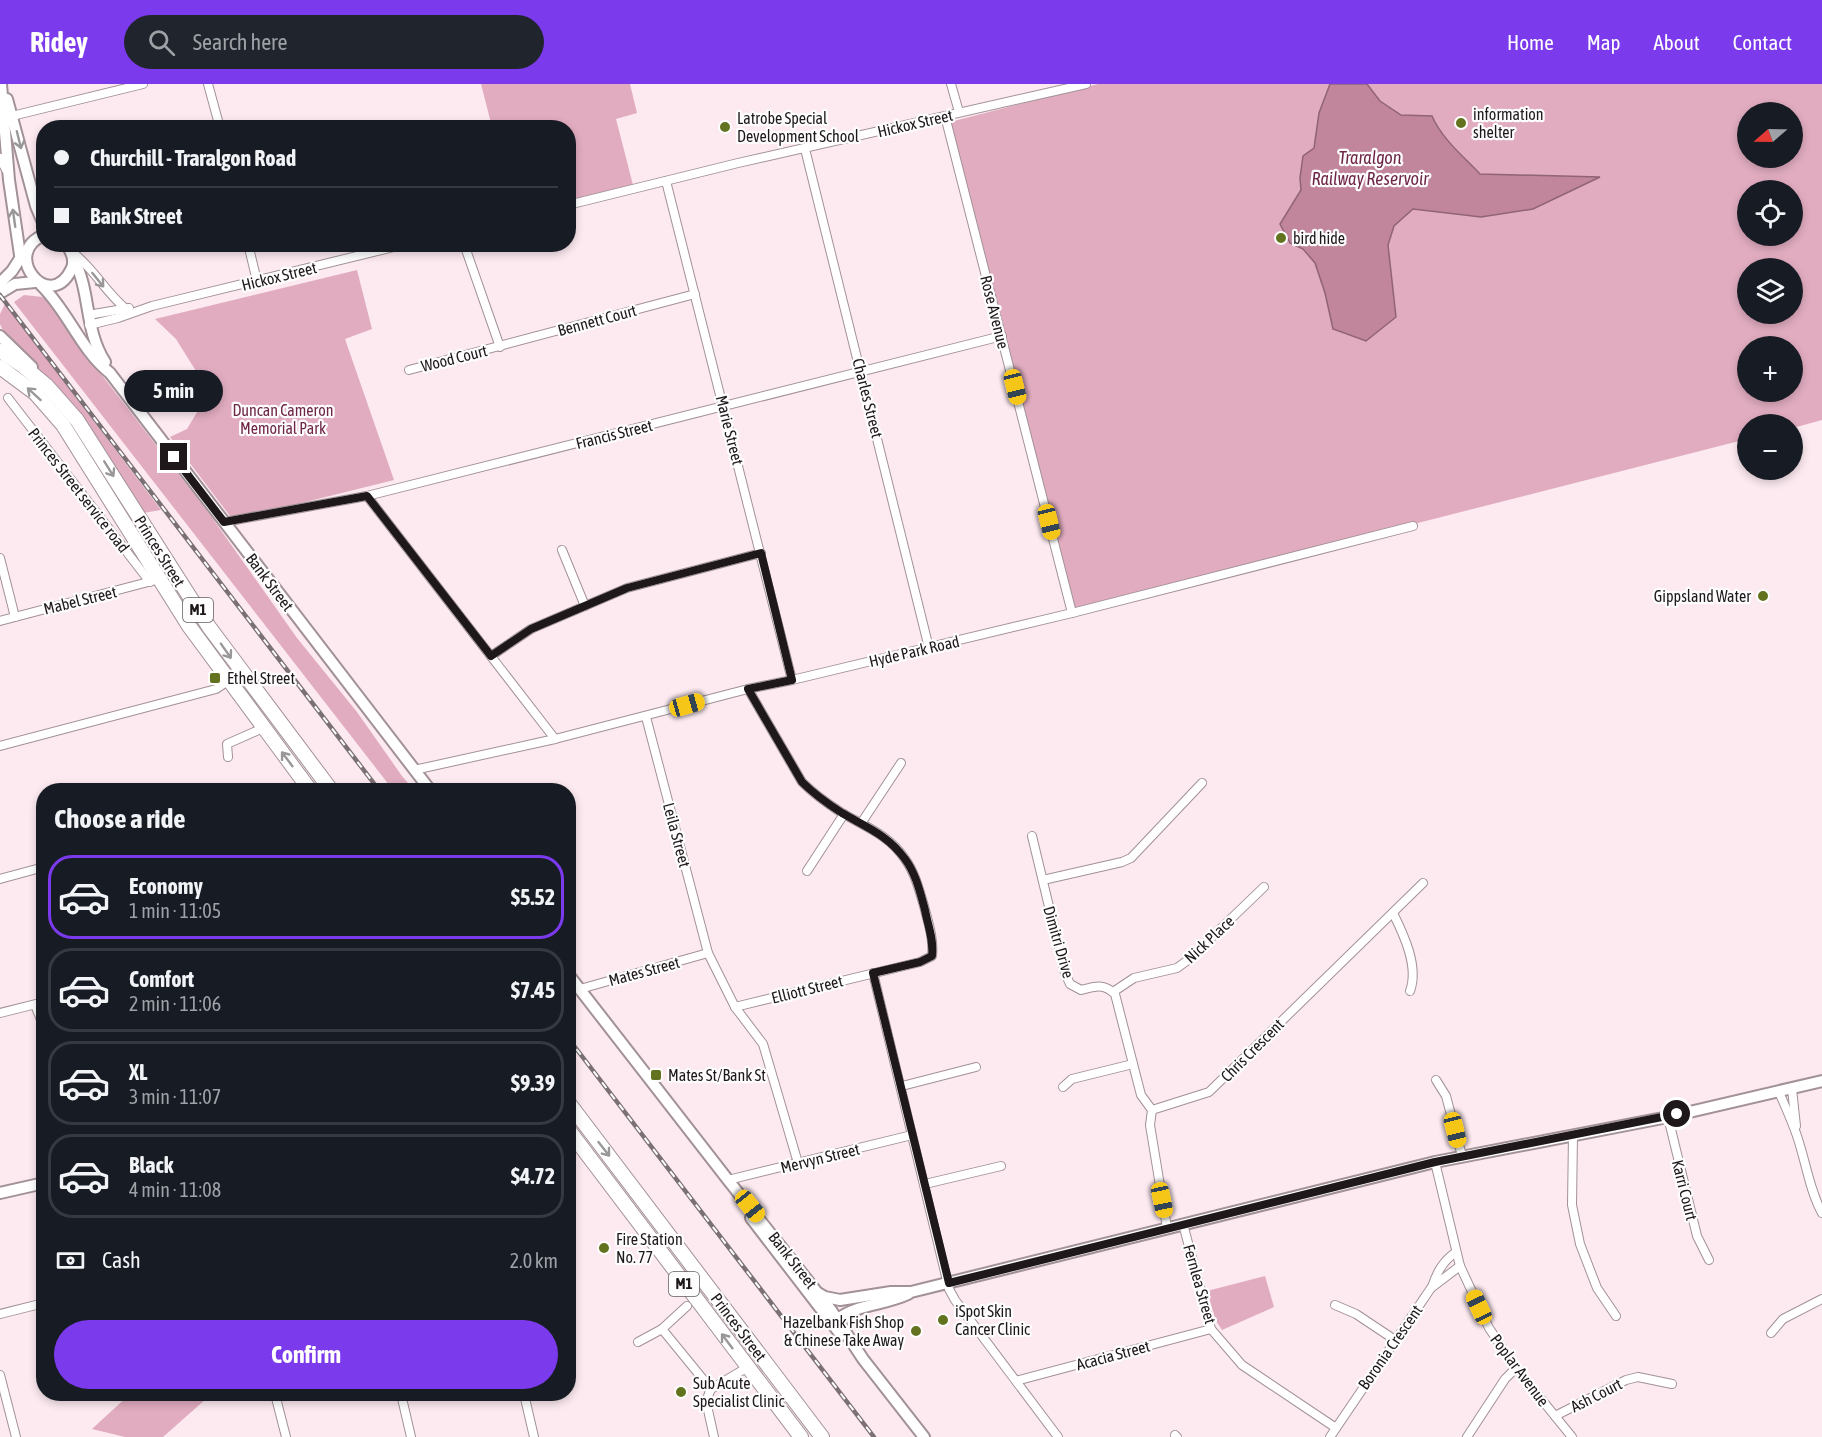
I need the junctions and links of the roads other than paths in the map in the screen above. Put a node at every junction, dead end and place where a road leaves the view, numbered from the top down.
1 (2, 84) edge
2 (143, 84) edge
3 (208, 84) edge
4 (951, 84) edge
5 (1086, 84) edge
6 (959, 112) junction
7 (945, 116) junction
8 (5, 118) edge
9 (218, 120) edge
10 (805, 149) junction
11 (0, 158) edge
12 (9, 180) junction
13 (666, 181) junction
14 (576, 203) edge
15 (36, 206) edge
16 (36, 239) edge
17 (70, 252) edge
18 (250, 252) edge
19 (374, 252) edge
20 (467, 252) edge
21 (20, 256) junction
22 (257, 281) junction
23 (0, 283) edge
24 (38, 283) junction
25 (0, 293) edge
26 (695, 294) junction
27 (126, 312) junction
28 (89, 320) junction
29 (73, 327) junction
30 (0, 336) edge
31 (1002, 336) junction
32 (500, 347) junction
33 (0, 351) edge
34 (0, 367) edge
35 (409, 370) dead end
36 (862, 371) junction
37 (110, 373) junction
38 (56, 396) junction
39 (8, 398) dead end
40 (724, 406) junction
41 (367, 496) junction
42 (224, 522) junction
43 (1413, 526) dead end
44 (562, 550) dead end
45 (761, 553) junction
46 (0, 558) edge
47 (172, 571) junction
48 (154, 580) junction
49 (585, 606) junction
50 (1072, 613) junction
51 (15, 617) junction
52 (0, 621) edge
53 (929, 648) junction
54 (491, 656) junction
55 (792, 680) junction
56 (228, 681) junction
57 (748, 689) junction
58 (646, 717) junction
59 (263, 728) junction
60 (555, 739) junction
61 (0, 746) edge
62 (228, 757) dead end
63 (901, 764) dead end
64 (414, 770) junction
65 (305, 783) edge
66 (321, 783) edge
67 (424, 783) edge
68 (1202, 783) dead end
69 (844, 814) junction
70 (862, 822) junction
71 (1032, 836) dead end
72 (36, 869) edge
73 (807, 871) dead end
74 (0, 879) edge
75 (1043, 880) junction
76 (1423, 883) dead end
77 (1264, 887) dead end
78 (1393, 913) junction
79 (708, 953) junction
80 (873, 973) junction
81 (576, 984) edge
82 (580, 989) junction
83 (1410, 991) dead end
84 (1113, 992) junction
85 (36, 1005) edge
86 (735, 1007) junction
87 (0, 1013) edge
88 (1133, 1064) junction
89 (976, 1067) dead end
90 (1436, 1080) dead end
91 (1822, 1081) edge
92 (902, 1086) junction
93 (1063, 1087) dead end
94 (1792, 1089) junction
95 (1779, 1092) junction
96 (1152, 1110) junction
97 (576, 1113) edge
98 (1668, 1117) junction
99 (912, 1136) junction
100 (1569, 1136) junction
101 (1798, 1137) junction
102 (576, 1140) edge
103 (1462, 1156) junction
104 (1435, 1162) junction
105 (798, 1163) junction
106 (1001, 1166) dead end
107 (728, 1180) junction
108 (925, 1184) junction
109 (36, 1185) edge
110 (0, 1193) edge
111 (1822, 1214) edge
112 (1183, 1224) junction
113 (1167, 1228) junction
114 (1456, 1252) junction
115 (1709, 1260) dead end
116 (1460, 1266) junction
117 (949, 1283) junction
118 (1431, 1288) junction
119 (911, 1292) junction
120 (818, 1293) junction
121 (1822, 1299) edge
122 (840, 1300) junction
123 (36, 1305) edge
124 (1335, 1305) dead end
125 (687, 1306) dead end
126 (0, 1314) edge
127 (832, 1316) junction
128 (1616, 1316) dead end
129 (662, 1329) junction
130 (1211, 1329) junction
131 (1771, 1333) dead end
132 (1395, 1340) junction
133 (638, 1342) dead end
134 (748, 1368) junction
135 (1516, 1368) junction
136 (0, 1376) edge
137 (1016, 1381) junction
138 (1672, 1384) dead end
139 (711, 1389) junction
140 (277, 1401) edge
141 (403, 1401) edge
142 (526, 1401) edge
143 (1555, 1416) junction
144 (1336, 1428) junction
145 (16, 1437) edge
146 (286, 1437) edge
147 (411, 1437) edge
148 (534, 1437) edge
149 (714, 1437) edge
150 (801, 1437) edge
151 (822, 1437) edge
152 (924, 1437) edge
153 (1058, 1437) edge
154 (1330, 1437) edge
155 (1467, 1437) edge
156 (1572, 1437) edge

1 - 8 main road
2 - 8 street
3 - 9 street
4 - 6 street
5 - 6 street, Hickox Street
6 - 7 street, Hickox Street
7 - 10 street, Hickox Street
7 - 31 street, Rose Avenue
8 - 12 main road, Bank Street
8 -> 15 main road
10 - 13 street, Hickox Street
10 - 36 street, Charles Street
11 - 12 street
21 -> 12 main road, Bank Street
13 - 14 street, Hickox Street
13 - 26 street, Marie Street
16 - 21 main road
17 - 24 main road
17 -> 27 street
17 - 28 main road, Bank Street
18 - 22 street
19 - 22 street, Hickox Street
20 - 32 street
21 - 23 main road
21 - 24 main road, Bank Street
22 - 27 street, Hickox Street
24 - 25 main road
24 - 29 main road, Bank Street
26 - 32 street, Bennett Court
26 - 40 street, Marie Street
27 - 28 street, Hickox Street
28 - 29 main road, Hickox Street
28 - 37 main road, Bank Street
29 - 37 main road, Bank Street
30 - 38 main road
31 - 36 street, Francis Street
31 - 50 street, Rose Avenue
32 - 35 street, Wood Court
33 - 38 highway, Princes Street / M1
48 -> 34 highway, Princes Street / M1
36 - 40 street, Francis Street
36 - 53 street, Charles Street
37 - 42 main road, Bank Street
38 -> 47 highway, Princes Street / M1
39 - 48 street, Princes Street service road
40 - 41 street, Francis Street
40 - 45 street, Marie Street
41 - 42 street, Francis Street
41 - 54 street
42 - 64 main road, Bank Street
43 - 50 street, Hyde Park Road
44 - 49 street
45 - 49 street
45 - 55 street, Marie Street
46 - 51 street
47 - 48 highway
47 -> 66 highway, Princes Street / M1
48 - 51 street, Mabel Street
48 - 56 highway, Princes Street / M1
49 - 54 street
50 - 53 street, Hyde Park Road
51 - 52 street, Mabel Street
53 - 55 street, Hyde Park Road
54 - 60 street
55 - 57 street, Hyde Park Road
56 - 59 highway, Princes Street / M1
56 - 61 street
57 - 58 street, Hyde Park Road
57 - 69 street, Elliott Street
58 - 60 street, Hyde Park Road
58 - 79 street, Leila Street
59 - 62 street
65 -> 59 highway, Princes Street / M1
60 - 64 street, Hyde Park Road
63 - 70 street
64 - 67 main road, Bank Street
68 - 75 street
69 - 70 street, Elliott Street
69 - 73 street
70 - 80 street, Elliott Street
71 - 75 street, Dimitri Drive
72 - 74 street
75 - 84 street, Dimitri Drive
76 - 78 street, Chris Crescent
77 - 84 street, Nick Place
78 - 83 street
78 - 96 street, Chris Crescent
79 - 82 street, Mates Street
79 - 86 street, Leila Street
80 - 86 street, Elliott Street
80 - 92 street
81 - 82 main road, Bank Street
82 - 107 main road, Bank Street
84 - 88 street
85 - 87 street
86 - 105 street, Leila Street
88 - 93 street
88 - 96 street
89 - 92 street
90 - 103 street
91 - 94 main road
92 - 99 street
94 - 95 main road
94 - 101 street
95 - 98 main road
95 - 101 street
96 - 113 street
97 -> 151 highway, Princes Street / M1
98 - 100 main road
98 - 115 street, Karri Court
99 - 105 street, Mervyn Street
99 - 108 street
100 - 103 main road
100 - 128 street
101 - 111 street
134 -> 102 highway, Princes Street / M1
103 - 104 main road
104 - 112 main road
104 - 114 street, Poplar Avenue
105 - 107 street, Mervyn Street
106 - 108 street
107 - 120 main road, Bank Street
107 - 127 main road
108 - 117 street
109 - 110 main road
112 - 113 main road
112 - 130 street, Fernlea Street
113 - 117 main road
114 - 116 street, Poplar Avenue
114 - 118 street
116 - 118 street, Boronia Crescent
116 - 135 street, Poplar Avenue
117 - 119 main road
117 - 137 street
118 - 132 street, Boronia Crescent
119 - 122 main road
119 - 127 main road
120 - 122 main road
120 - 127 main road, Bank Street
121 - 131 street
122 - 127 main road
123 - 126 street
124 - 132 street
125 - 129 street
127 - 152 main road, Bank Street
129 - 133 street
129 - 139 street
130 - 137 street, Acacia Street
130 - 144 street, Fernlea Street
132 - 144 street, Boronia Crescent
134 - 139 street
134 - 150 highway, Princes Street / M1
135 - 143 street, Poplar Avenue
135 - 155 street
136 - 145 street
137 - 153 street
138 - 143 street, Ash Court
139 - 149 street
140 - 146 street
141 - 147 street
142 - 148 street
143 - 156 street, Poplar Avenue
144 - 154 street, Boronia Crescent

